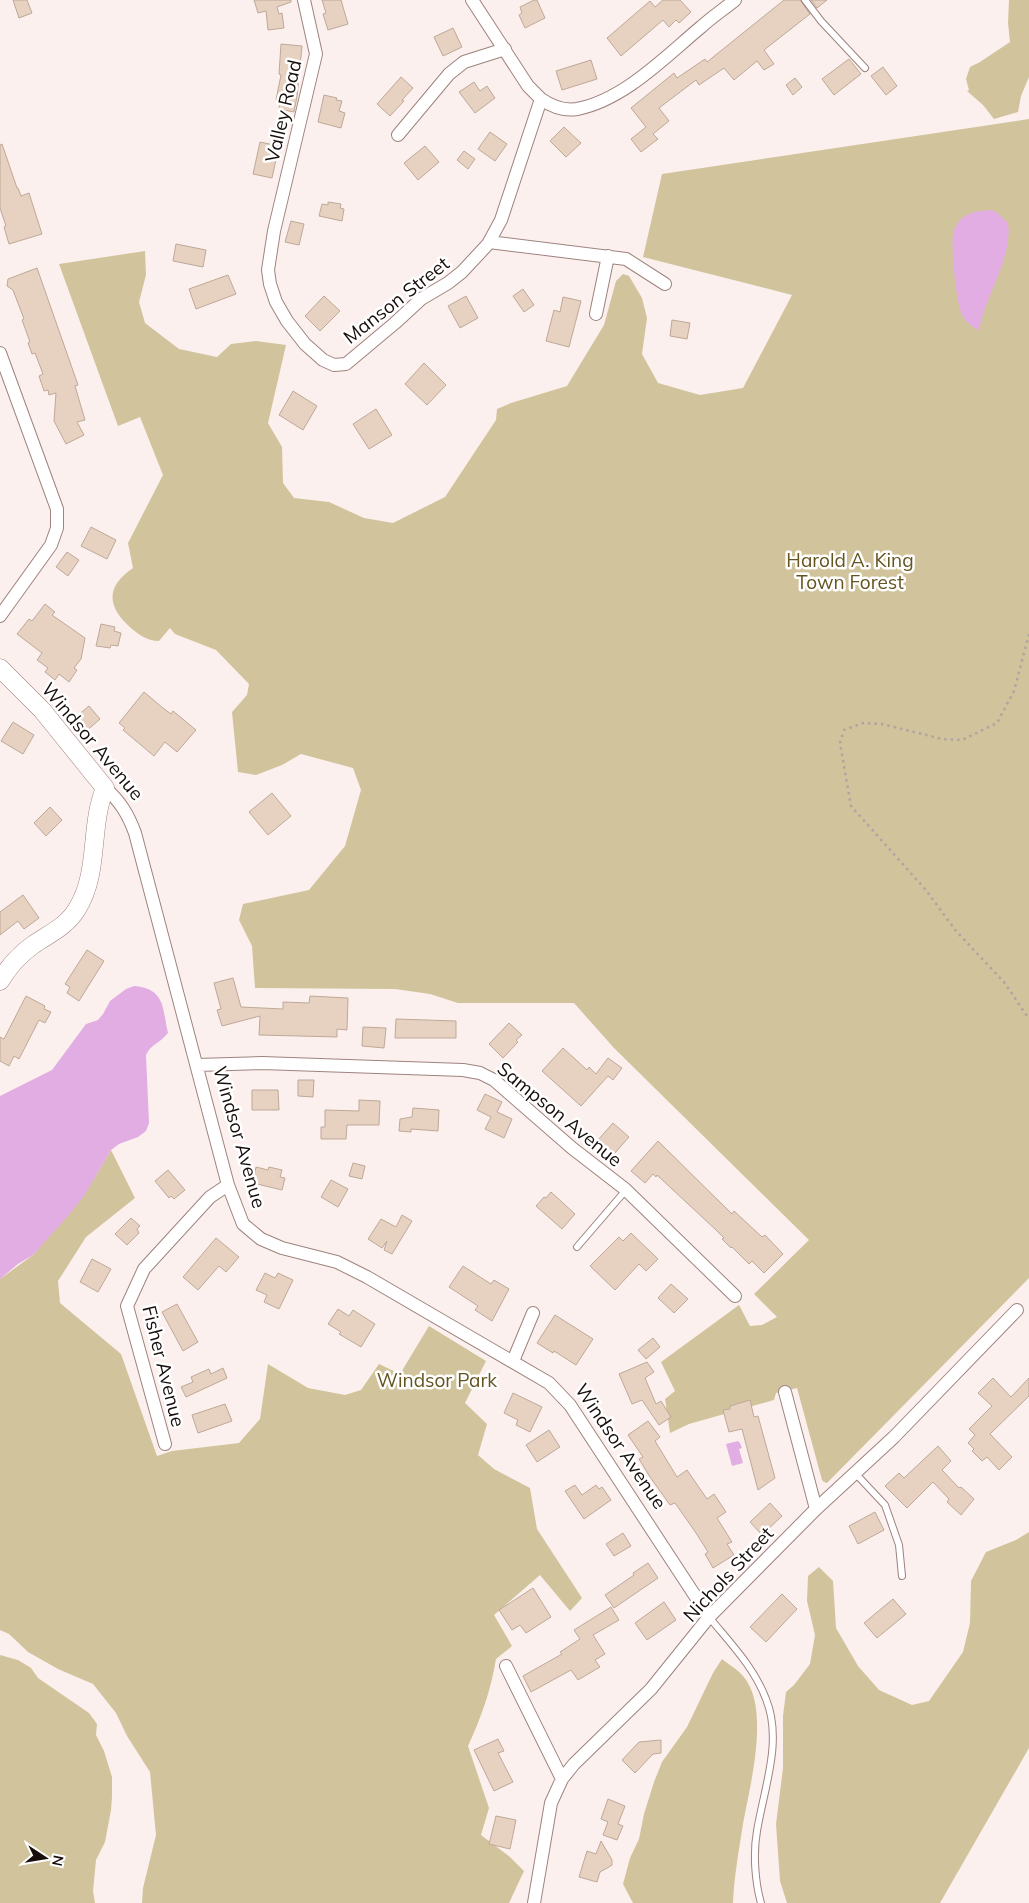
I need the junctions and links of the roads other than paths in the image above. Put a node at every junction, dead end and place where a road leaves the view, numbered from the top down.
1 (304, 0) edge
2 (472, 0) edge
3 (735, 0) edge
4 (805, 0) edge
5 (505, 49) junction
6 (865, 68) dead end
7 (541, 99) junction
8 (398, 135) dead end
9 (274, 232) joint
10 (489, 242) junction
11 (608, 256) junction
12 (665, 284) dead end
13 (596, 314) dead end
14 (0, 353) edge
15 (0, 616) edge
16 (0, 668) edge
17 (105, 788) junction
18 (0, 981) edge
19 (197, 1065) junction
20 (228, 1185) junction
21 (626, 1190) junction
22 (577, 1247) dead end
23 (735, 1296) dead end
24 (1017, 1310) dead end
25 (533, 1313) dead end
26 (513, 1361) junction
27 (785, 1392) dead end
28 (165, 1444) dead end
29 (855, 1473) junction
30 (816, 1509) junction
31 (902, 1576) dead end
32 (709, 1617) junction
33 (506, 1666) dead end
34 (562, 1779) junction
35 (534, 1903) edge
36 (761, 1903) edge

1 - 9 street, Valley Road
2 - 5 street
3 - 7 street
4 - 6 lane
5 - 7 street
5 - 8 street
7 - 10 street, Manson Street
9 - 10 street, Manson Street
10 - 11 street
11 - 12 street
11 - 13 street
14 - 15 street
16 - 17 street, Windsor Avenue
17 - 18 street
17 - 19 street, Windsor Avenue
19 - 20 street, Windsor Avenue
19 - 21 street, Sampson Avenue
20 - 26 street, Windsor Avenue
20 - 28 street, Fisher Avenue
21 - 22 lane
21 - 23 street, Sampson Avenue
24 - 29 street, Nichols Street
25 - 26 street
26 - 32 street, Windsor Avenue
27 - 30 street
29 - 30 street, Nichols Street
29 - 31 lane
30 - 32 street, Nichols Street
32 - 34 street, Nichols Street
32 - 36 lane
33 - 34 street
34 - 35 street, Nichols Street

